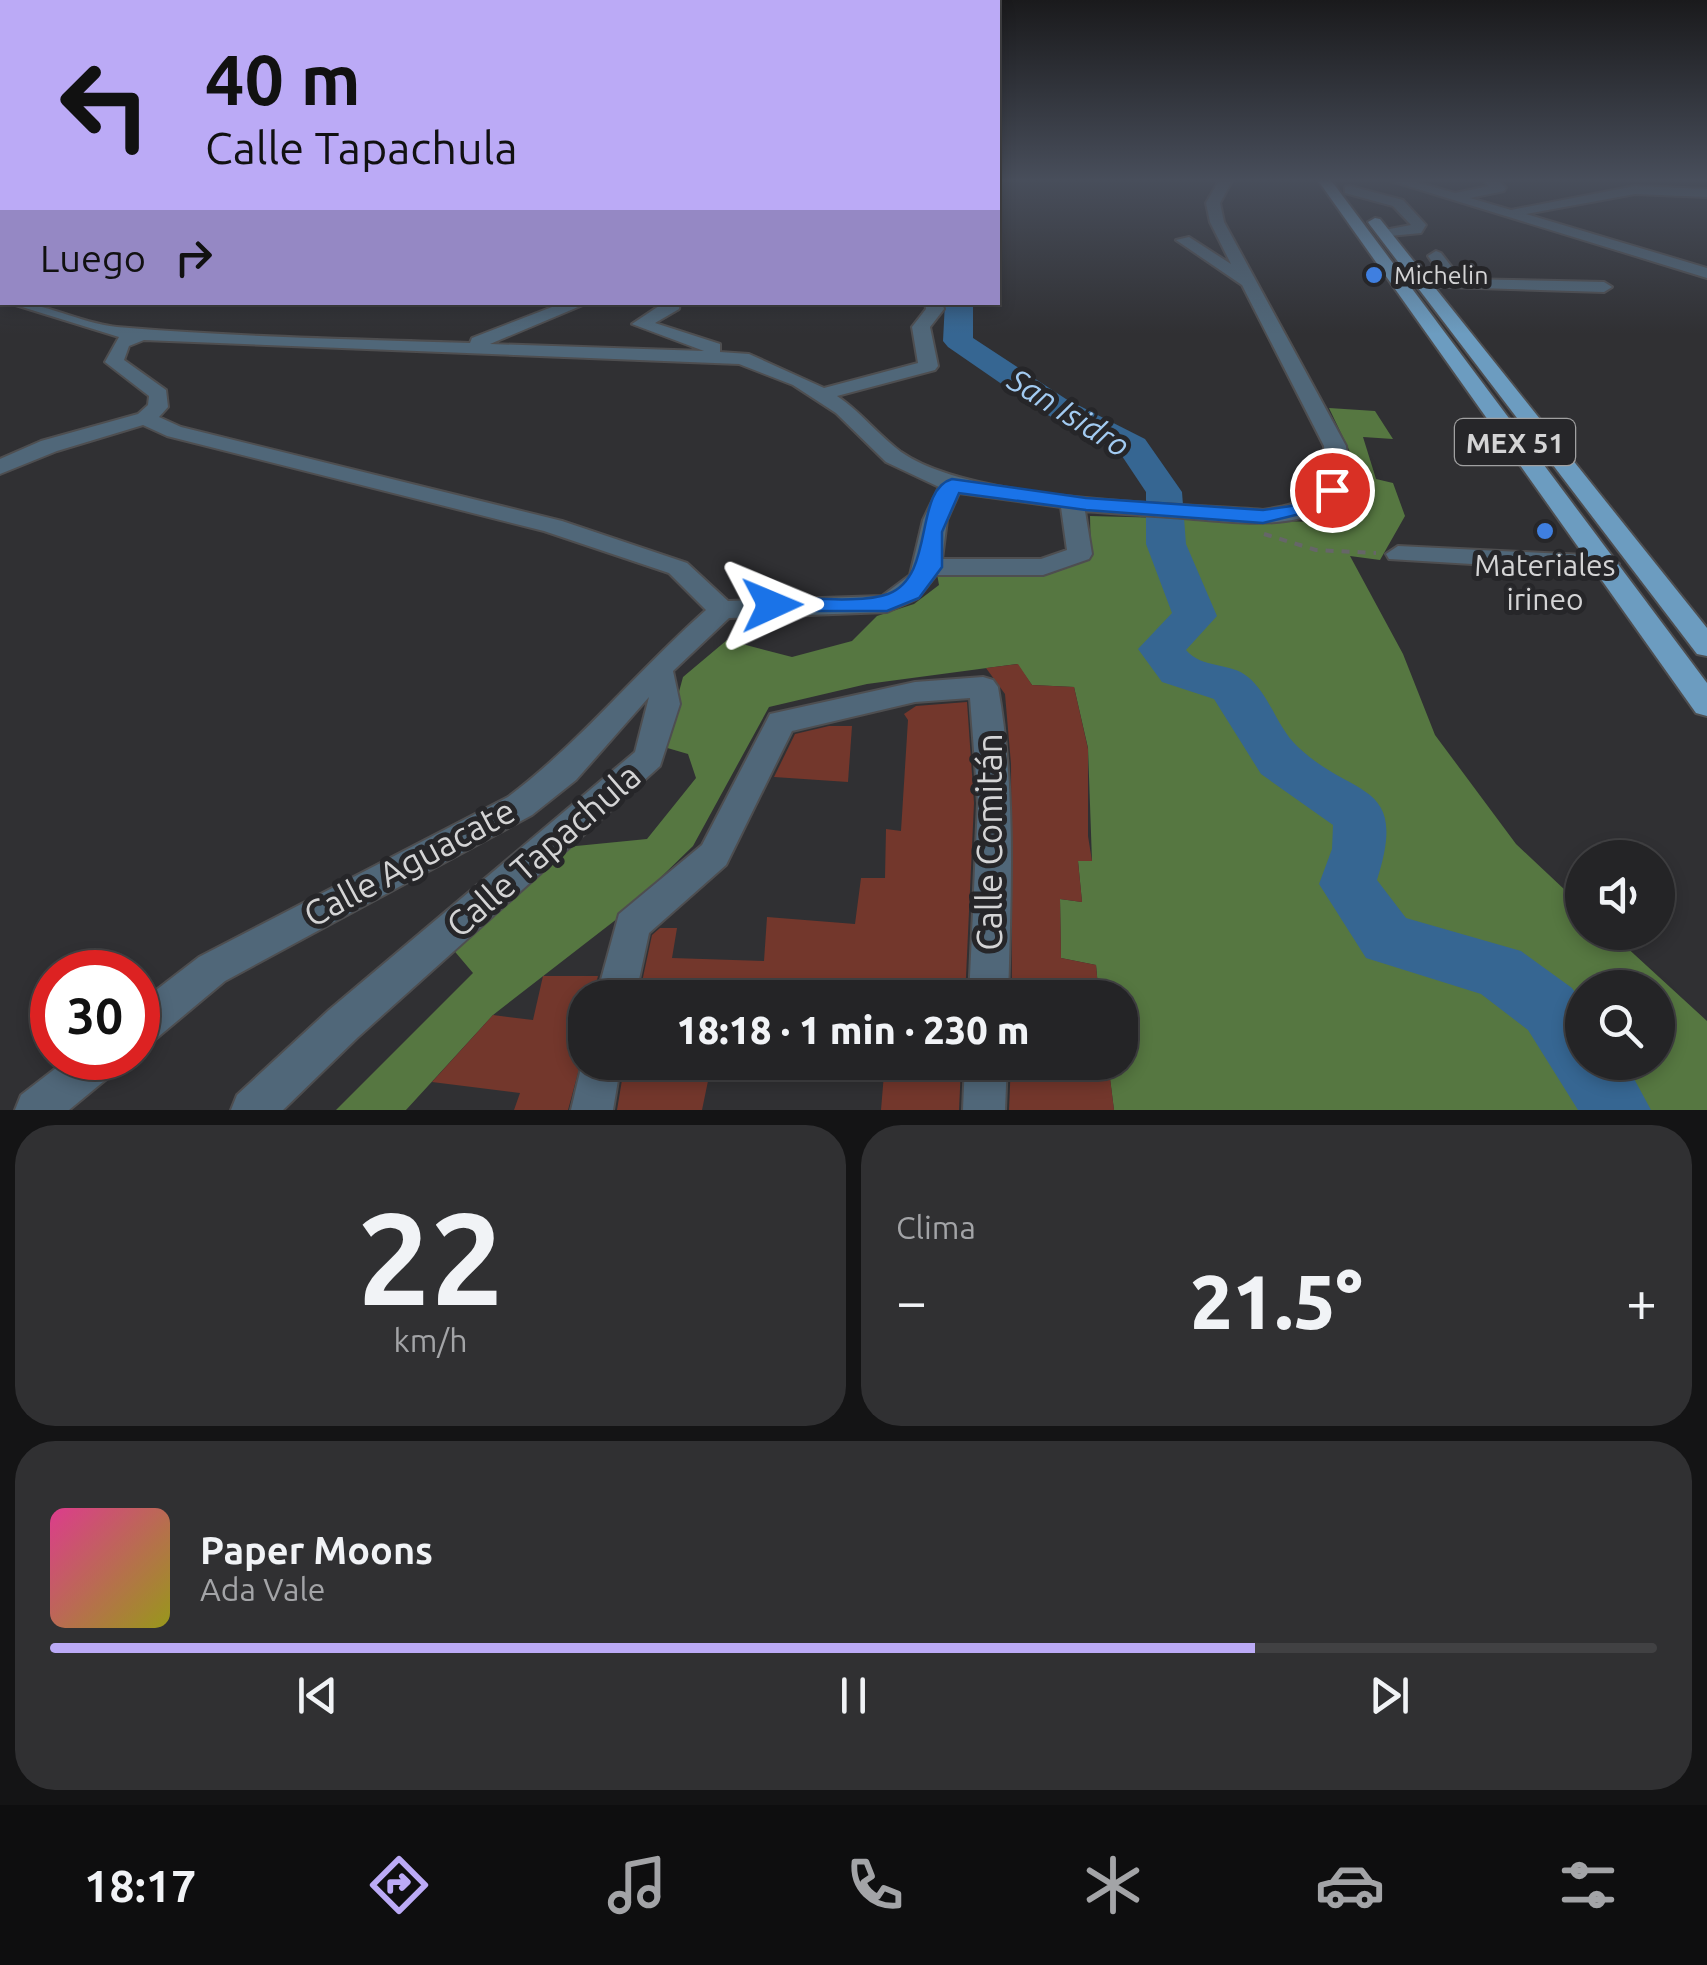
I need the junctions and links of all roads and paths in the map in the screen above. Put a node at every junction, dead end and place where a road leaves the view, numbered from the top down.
1 (1221, 231) edge
2 (1362, 231) edge
3 (1382, 231) edge
4 (1410, 231) edge
5 (1569, 231) edge
6 (1384, 234) junction
7 (1184, 240) dead end
8 (1436, 256) dead end
9 (1670, 262) junction
10 (1707, 273) edge
11 (1247, 281) junction
12 (1422, 282) junction
13 (1456, 284) junction
14 (1604, 287) dead end
15 (1707, 291) edge
16 (23, 305) edge
17 (574, 305) edge
18 (673, 305) dead end
19 (934, 305) edge
20 (142, 334) junction
21 (469, 346) junction
22 (742, 358) junction
23 (822, 394) junction
24 (145, 418) junction
25 (0, 467) edge
26 (952, 486) junction
27 (1079, 503) junction
28 (1238, 516) junction
29 (1398, 554) joint
30 (1606, 564) junction
31 (930, 567) junction
32 (722, 610) junction
33 (1707, 647) edge
34 (658, 668) junction
35 (1707, 704) edge
36 (619, 980) edge
37 (989, 980) edge
38 (160, 1010) edge
39 (74, 1080) edge
40 (598, 1080) edge
41 (985, 1080) edge
42 (36, 1110) edge
43 (252, 1110) edge
44 (592, 1110) edge
45 (984, 1110) edge

1 - 11 street
2 - 30 main road, MEX 51
3 - 6 main road, MEX 51
4 - 6 street
5 - 9 street
6 - 12 main road, MEX 51
7 - 11 street
8 - 13 street
9 - 10 street
9 - 15 street
11 - 28 street
12 - 13 street
12 - 33 main road, MEX 51
13 - 14 street
16 - 20 street
17 - 21 street
18 - 22 street
19 - 23 street
20 - 21 street
20 - 24 street
21 - 22 street
22 - 23 street
23 - 26 street
24 - 25 street
24 - 32 street
26 - 27 street
26 - 31 street
27 - 28 street
27 - 31 street
28 - 29 path
29 - 30 street
30 - 35 main road, MEX 51
31 - 32 street
32 - 34 street
34 - 38 street, Calle Aguacate
34 - 43 street, Calle Tapachula
36 - 37 street, Calle Comitán
39 - 42 street
40 - 44 street
41 - 45 street

